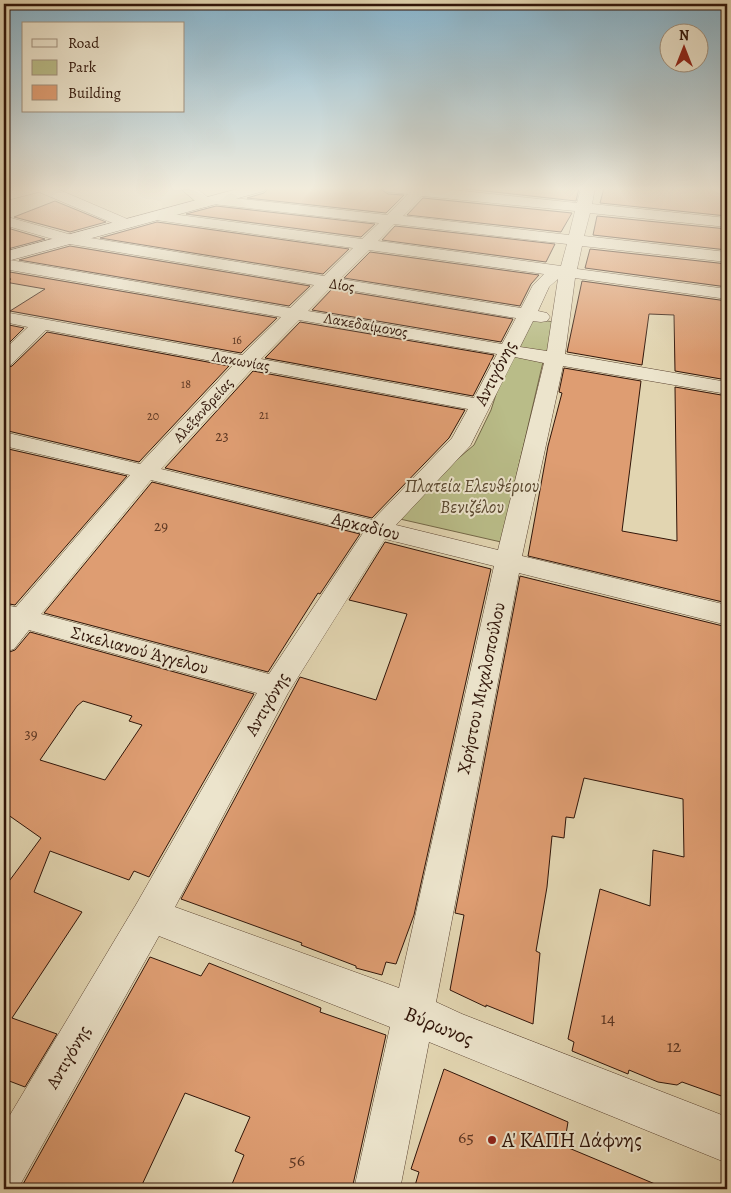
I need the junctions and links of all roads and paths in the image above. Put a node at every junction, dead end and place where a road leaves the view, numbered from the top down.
1 (52, 244) edge
2 (97, 244) edge
3 (356, 244) edge
4 (575, 244) edge
5 (609, 244) edge
6 (366, 245) junction
7 (4, 256) edge
8 (727, 257) edge
9 (4, 264) edge
10 (568, 273) junction
11 (328, 283) junction
12 (727, 294) edge
13 (296, 314) junction
14 (525, 315) junction
15 (4, 317) edge
16 (562, 321) junction
17 (42, 324) junction
18 (507, 349) junction
19 (555, 358) junction
20 (4, 361) edge
21 (246, 362) junction
22 (727, 388) edge
23 (479, 405) junction
24 (4, 439) edge
25 (146, 472) junction
26 (378, 529) junction
27 (508, 562) junction
28 (727, 615) edge
29 (13, 616) edge
30 (4, 642) edge
31 (276, 687) junction
32 (150, 915) junction
33 (414, 1013) junction
34 (727, 1140) edge
35 (4, 1168) edge
36 (377, 1189) edge

1 - 7 street
2 - 11 street, Δίος
3 - 6 street
4 - 10 street, Χρήστου Μιχαλοπούλου
5 - 8 street
6 - 10 street
6 - 11 street, Αλεξανδρείας
9 - 13 street, Λακεδαίμονος
10 - 12 street
10 - 14 street, Αντιγόνης
10 - 16 street, Χρήστου Μιχαλοπούλου
11 - 13 street, Αλεξανδρείας
11 - 14 street, Δίος
13 - 18 street, Λακεδαίμονος
13 - 21 street, Αλεξανδρείας
14 - 16 street, Δίος
14 - 18 street, Αντιγόνης
15 - 17 street, Λακωνίας
16 - 19 street, Χρήστου Μιχαλοπούλου
17 - 20 street
17 - 21 street, Λακωνίας
18 - 19 street, Λακεδαίμονος
18 - 23 street, Αντιγόνης
19 - 22 street, Λακεδαίμονος
19 - 27 street, Χρήστου Μιχαλοπούλου
21 - 23 street, Λακωνίας
21 - 25 street, Αλεξανδρείας
23 - 26 street, Αντιγόνης
24 - 25 street, Αρκαδίου
25 - 26 street, Αρκαδίου
25 - 29 street, Αλεξανδρείας
26 - 27 street, Αρκαδίου
26 - 31 street, Αντιγόνης
27 - 28 street, Αρκαδίου
27 - 33 street, Χρήστου Μιχαλοπούλου
29 - 30 street, Αλεξανδρείας
29 - 31 street, Σικελιανού Άγγελου
31 - 32 street, Αντιγόνης
32 - 33 street, Βύρωνος
32 - 35 street, Αντιγόνης
33 - 34 street, Βύρωνος
33 - 36 street, Χρήστου Μιχαλοπούλου

